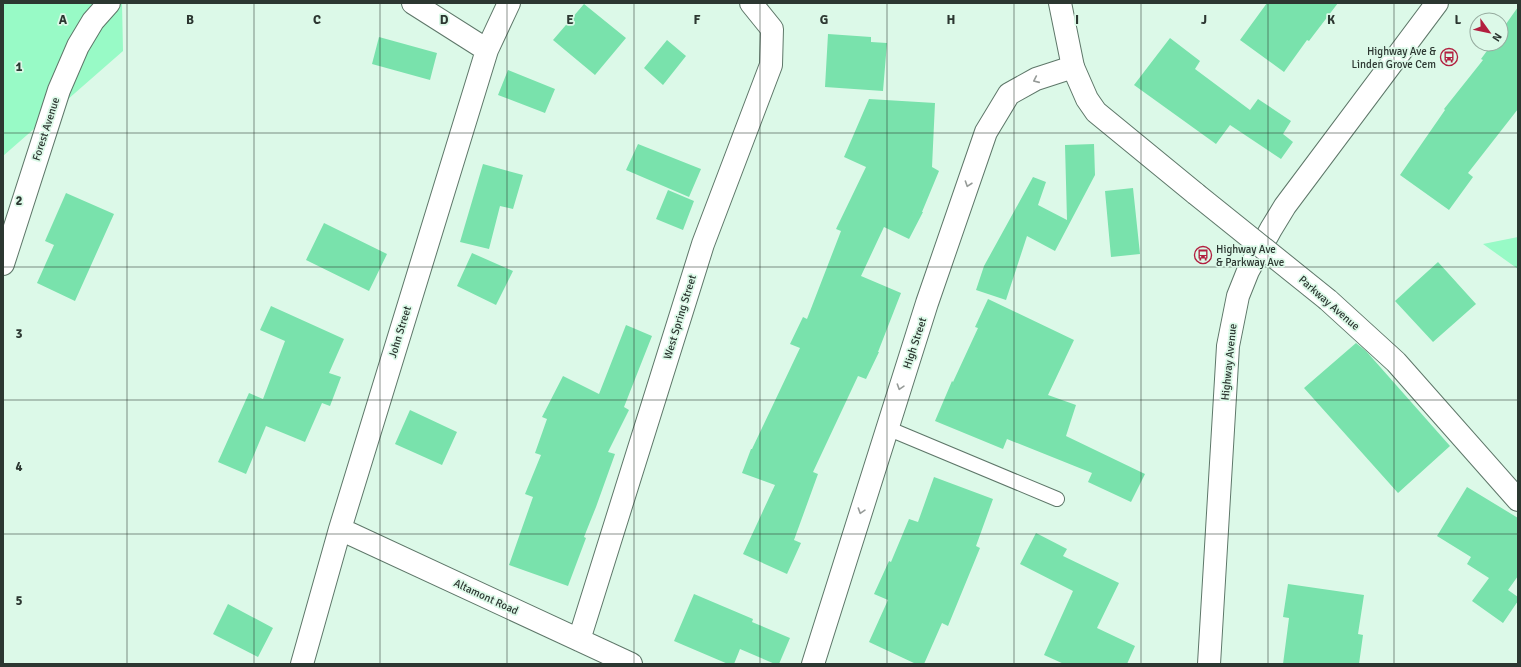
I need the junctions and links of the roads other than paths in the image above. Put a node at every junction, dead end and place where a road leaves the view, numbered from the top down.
1 (109, 3) edge
2 (413, 3) edge
3 (509, 3) edge
4 (751, 3) edge
5 (1060, 3) edge
6 (1437, 3) edge
7 (487, 50) junction
8 (1072, 67) junction
9 (3, 264) edge
10 (887, 428) junction
11 (1057, 499) dead end
12 (1518, 500) edge
13 (340, 529) junction
14 (579, 640) junction
15 (302, 664) edge
16 (631, 664) edge
17 (813, 664) edge
18 (1208, 664) edge

1 - 9 street, Forest Avenue
2 - 7 street
3 - 7 street, John Street
4 - 14 street, West Spring Street
5 - 8 street, Parkway Avenue
6 - 18 street, Highway Avenue
7 - 13 street, John Street
8 -> 10 street, High Street
8 - 12 street, Parkway Avenue, bridge
10 - 11 lane
10 -> 17 street, High Street
13 - 14 street, Altamont Road
13 - 15 street, John Street
14 - 16 street, Altamont Road

